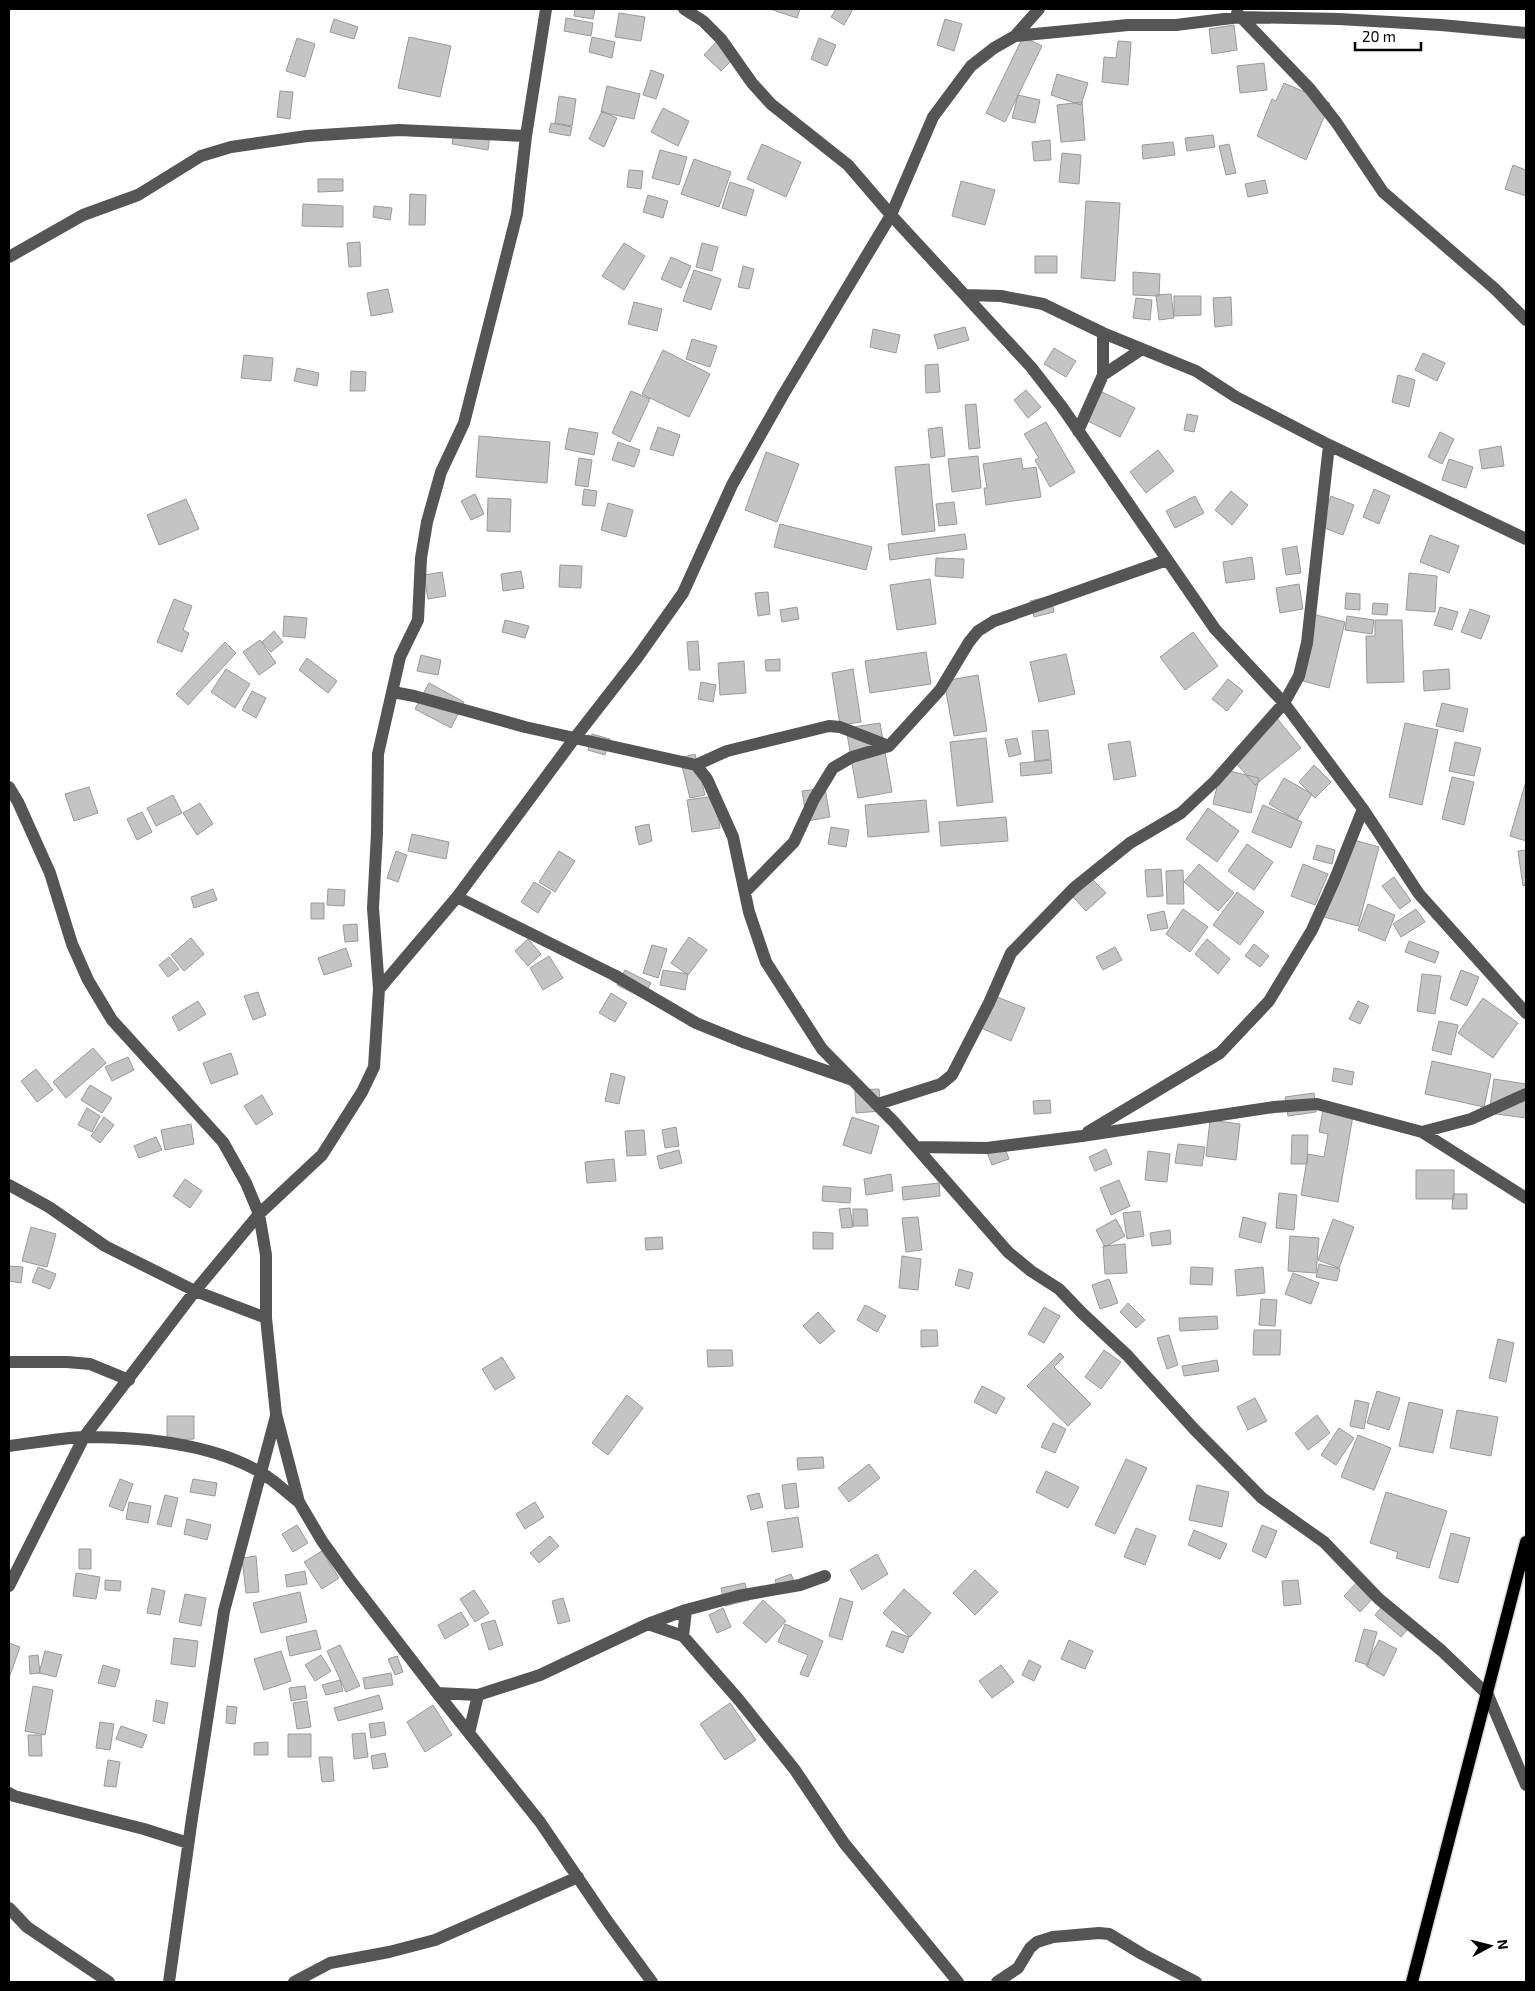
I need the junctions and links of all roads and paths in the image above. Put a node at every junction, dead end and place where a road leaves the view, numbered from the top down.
1 (546, 9) edge
2 (684, 9) edge
3 (1040, 9) edge
4 (1237, 13) edge
5 (1526, 33) edge
6 (1015, 36) junction
7 (526, 136) junction
8 (891, 214) junction
9 (9, 257) edge
10 (965, 295) junction
11 (1526, 320) edge
12 (1104, 333) junction
13 (1142, 349) junction
14 (1104, 375) junction
15 (1078, 431) junction
16 (1329, 445) junction
17 (1526, 539) edge
18 (1167, 560) junction
19 (393, 692) junction
20 (1284, 703) junction
21 (574, 739) junction
22 (889, 746) junction
23 (696, 765) junction
24 (9, 787) edge
25 (1362, 808) junction
26 (744, 892) junction
27 (457, 897) junction
28 (379, 989) junction
29 (1526, 1013) edge
30 (852, 1079) junction
31 (1526, 1094) edge
32 (878, 1104) junction
33 (1422, 1132) junction
34 (1082, 1136) junction
35 (916, 1147) junction
36 (9, 1185) edge
37 (1526, 1198) edge
38 (259, 1214) junction
39 (195, 1291) junction
40 (266, 1318) junction
41 (9, 1362) edge
42 (129, 1380) junction
43 (276, 1414) junction
44 (84, 1437) junction
45 (9, 1446) edge
46 (261, 1472) junction
47 (299, 1502) junction
48 (1526, 1542) edge
49 (825, 1576) dead end
50 (9, 1586) edge
51 (686, 1610) junction
52 (648, 1624) junction
53 (683, 1636) junction
54 (437, 1693) junction
55 (478, 1695) junction
56 (1488, 1695) junction
57 (469, 1733) junction
58 (1526, 1785) edge
59 (9, 1793) edge
60 (188, 1842) junction
61 (578, 1877) junction
62 (9, 1908) edge
63 (109, 1982) edge
64 (169, 1982) edge
65 (294, 1982) edge
66 (652, 1982) edge
67 (958, 1982) edge
68 (997, 1982) edge
69 (1196, 1982) edge
70 (1412, 1982) edge

1 - 7 street
2 - 8 street
3 - 6 street
4 - 5 street
4 - 6 street
4 - 11 street
6 - 8 street
7 - 9 street
7 - 19 street
8 - 10 street
8 - 21 street
10 - 12 street
10 - 15 street
12 - 13 street
12 - 14 street
13 - 14 street
13 - 16 street
14 - 15 street
15 - 18 street
16 - 17 street
16 - 20 street
18 - 20 street
18 - 22 street
19 - 21 street
19 - 28 street
20 - 25 street
20 - 32 street
21 - 23 street
21 - 27 street
22 - 23 street
22 - 26 street
23 - 26 street
24 - 38 street
25 - 29 street
25 - 34 street
26 - 30 street
27 - 28 street
27 - 30 street
28 - 38 street
30 - 32 street
31 - 33 street
32 - 35 street
33 - 34 street
33 - 37 street
34 - 35 street
35 - 56 street
36 - 39 street
38 - 39 street
38 - 40 street
39 - 40 street
39 - 42 street
40 - 43 street
41 - 42 street
42 - 44 street
43 - 46 street
43 - 47 street
44 - 45 street
44 - 46 street
44 - 50 street
46 - 47 street
46 - 60 street
47 - 54 street
48 - 56 main road
49 - 51 street
51 - 52 street
51 - 53 street
52 - 53 street
52 - 55 street
53 - 67 street
54 - 55 street
54 - 57 street
55 - 57 street
56 - 58 street
56 - 70 main road
57 - 61 street
59 - 60 street
60 - 64 street
61 - 65 street
61 - 66 street
62 - 63 street
68 - 69 street

